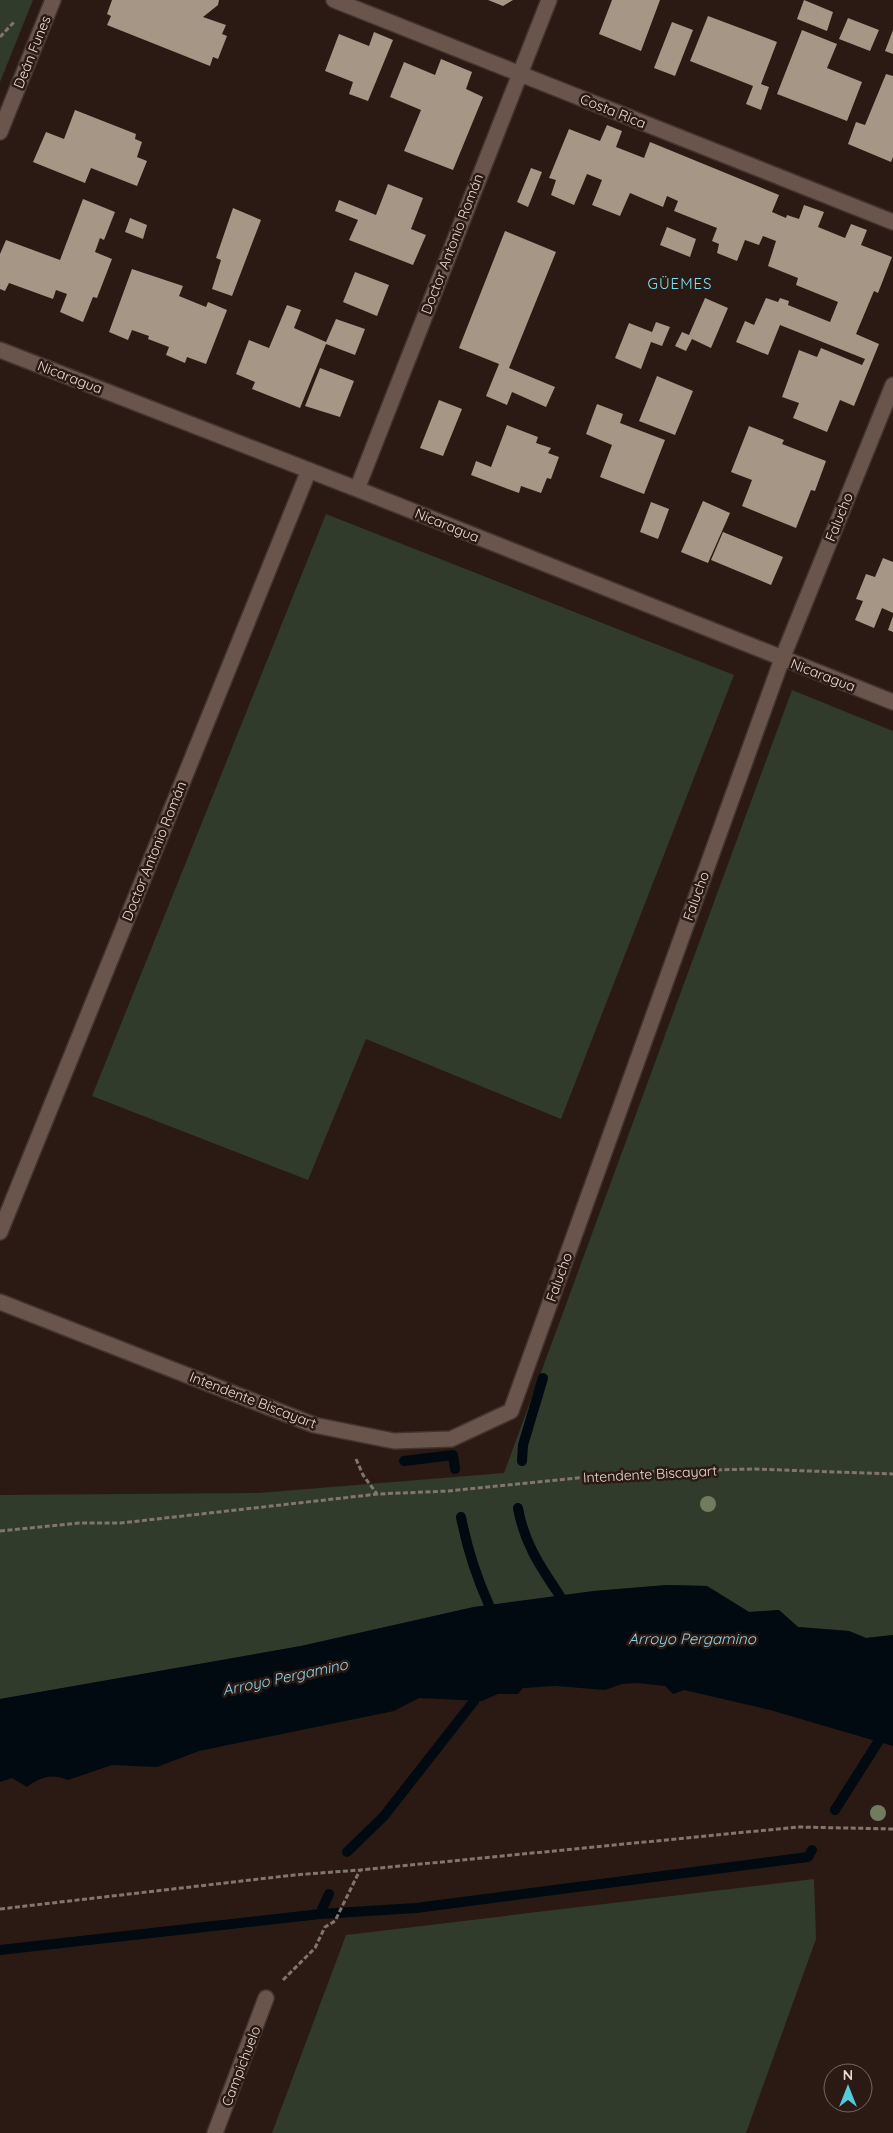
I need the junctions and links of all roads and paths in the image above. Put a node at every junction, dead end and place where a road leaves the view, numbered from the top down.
1 (53, 0) edge
2 (334, 0) edge
3 (549, 0) edge
4 (19, 16) dead end
5 (0, 37) edge
6 (519, 74) junction
7 (0, 132) edge
8 (893, 222) edge
9 (0, 350) edge
10 (893, 385) edge
11 (309, 470) junction
12 (356, 488) junction
13 (782, 659) junction
14 (893, 702) edge
15 (0, 1232) edge
16 (0, 1302) edge
17 (511, 1411) joint
18 (339, 1430) junction
19 (893, 1474) edge
20 (378, 1494) junction
21 (0, 1532) edge
22 (893, 1829) edge
23 (360, 1870) junction
24 (0, 1909) edge
25 (266, 1998) joint
26 (215, 2133) edge

1 - 7 street, Deán Funes
2 - 6 street, Costa Rica
3 - 6 street, Doctor Antonio Román
4 - 5 path
6 - 8 street, Costa Rica
6 - 12 street, Doctor Antonio Román
9 - 11 street, Nicaragua
10 - 13 street, Falucho
11 - 12 street, Nicaragua
11 - 15 street, Doctor Antonio Román
12 - 13 street, Nicaragua
13 - 14 street, Nicaragua
13 - 17 street, Falucho
16 - 18 street, Intendente Biscayart
17 - 18 street, Intendente Biscayart
18 - 20 path
19 - 20 path, Intendente Biscayart
20 - 21 path, Intendente Biscayart
22 - 23 path
23 - 24 path
23 - 25 path
25 - 26 street, Campichuelo

